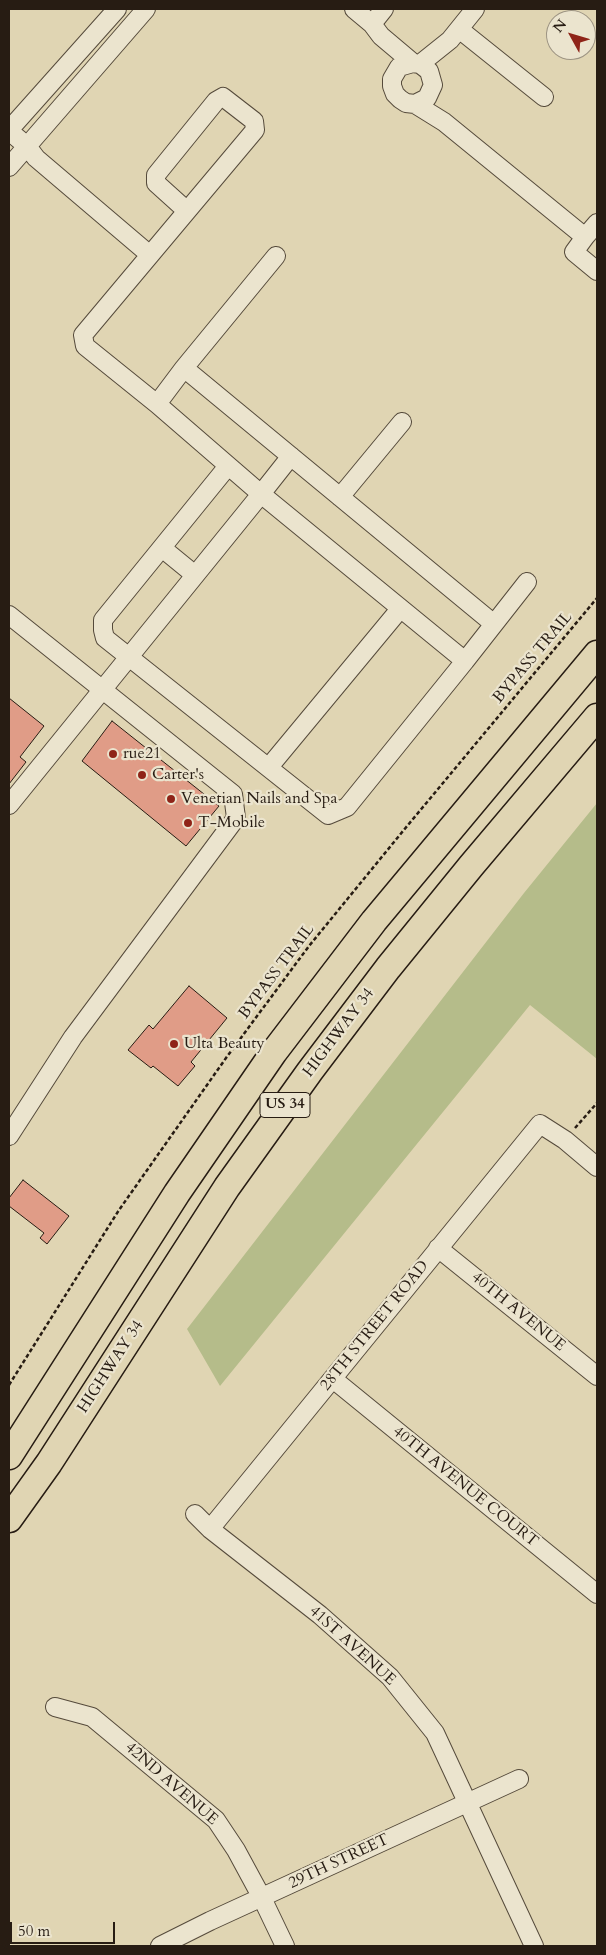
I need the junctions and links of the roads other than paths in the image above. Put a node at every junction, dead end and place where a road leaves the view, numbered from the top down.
1 (116, 9) edge
2 (146, 9) edge
3 (354, 9) edge
4 (384, 9) edge
5 (475, 9) edge
6 (376, 30) junction
7 (454, 34) junction
8 (416, 63) junction
9 (395, 73) junction
10 (433, 81) junction
11 (544, 97) dead end
12 (414, 104) junction
13 (444, 122) junction
14 (9, 130) edge
15 (27, 146) junction
16 (9, 168) edge
17 (187, 211) junction
18 (597, 223) edge
19 (585, 237) junction
20 (150, 255) junction
21 (276, 256) dead end
22 (597, 270) edge
23 (184, 368) junction
24 (157, 404) junction
25 (402, 422) dead end
26 (291, 456) junction
27 (228, 466) junction
28 (261, 494) junction
29 (340, 497) junction
30 (162, 548) junction
31 (195, 575) junction
32 (527, 582) dead end
33 (400, 609) junction
34 (9, 615) edge
35 (494, 624) junction
36 (597, 654) edge
37 (129, 656) junction
38 (465, 661) junction
39 (102, 690) junction
40 (597, 717) edge
41 (269, 767) junction
42 (9, 806) edge
43 (9, 1136) edge
44 (597, 1167) edge
45 (438, 1248) junction
46 (112, 1296) junction
47 (143, 1317) junction
48 (597, 1376) edge
49 (333, 1379) junction
50 (9, 1456) edge
51 (195, 1514) dead end
52 (9, 1519) edge
53 (210, 1529) junction
54 (597, 1594) edge
55 (55, 1707) dead end
56 (518, 1779) dead end
57 (467, 1802) junction
58 (262, 1898) junction
59 (160, 1946) edge
60 (285, 1946) edge
61 (534, 1946) edge

1 - 14 street
2 - 15 street
3 - 6 street
4 - 6 street
5 - 7 street
6 - 8 street
6 - 9 street
7 - 8 street
7 - 10 street
7 - 11 street
8 - 9 street
8 - 10 street
9 - 12 street
10 - 12 street
10 - 13 street
12 - 13 street
13 - 19 street
14 - 15 street
15 - 16 street
15 - 20 street
17 - 17 street
17 - 20 street
18 - 19 street
19 - 22 street
20 - 24 street
21 - 23 street
23 - 24 street
23 - 26 street
24 - 27 street
25 - 29 street
26 - 28 street
26 - 29 street
27 - 28 street
27 - 30 street
28 - 31 street
28 - 33 street
29 - 35 street
30 - 31 street
30 - 37 street
31 - 37 street
32 - 35 street
33 - 38 street
33 - 41 street
34 - 39 street
35 - 38 street
36 - 46 highway, US 34
37 - 39 street
37 - 41 street
38 - 41 street
39 - 42 street
39 - 43 street
40 - 47 highway, HIGHWAY 34 / US 34
44 - 45 street, 28TH STREET ROAD
45 - 48 street, 40TH AVENUE
45 - 49 street, 28TH STREET ROAD
46 - 47 highway
46 - 50 highway, US 34
47 - 52 highway, HIGHWAY 34 / US 34
49 - 53 street, 28TH STREET ROAD
49 - 54 street, 40TH AVENUE COURT
51 - 53 street, 41ST AVENUE
53 - 57 street, 41ST AVENUE
55 - 58 street, 42ND AVENUE
56 - 57 street, 29TH STREET
57 - 58 street, 29TH STREET
57 - 61 street, 41ST AVENUE
58 - 59 street, 29TH STREET
58 - 60 street, 42ND AVENUE

